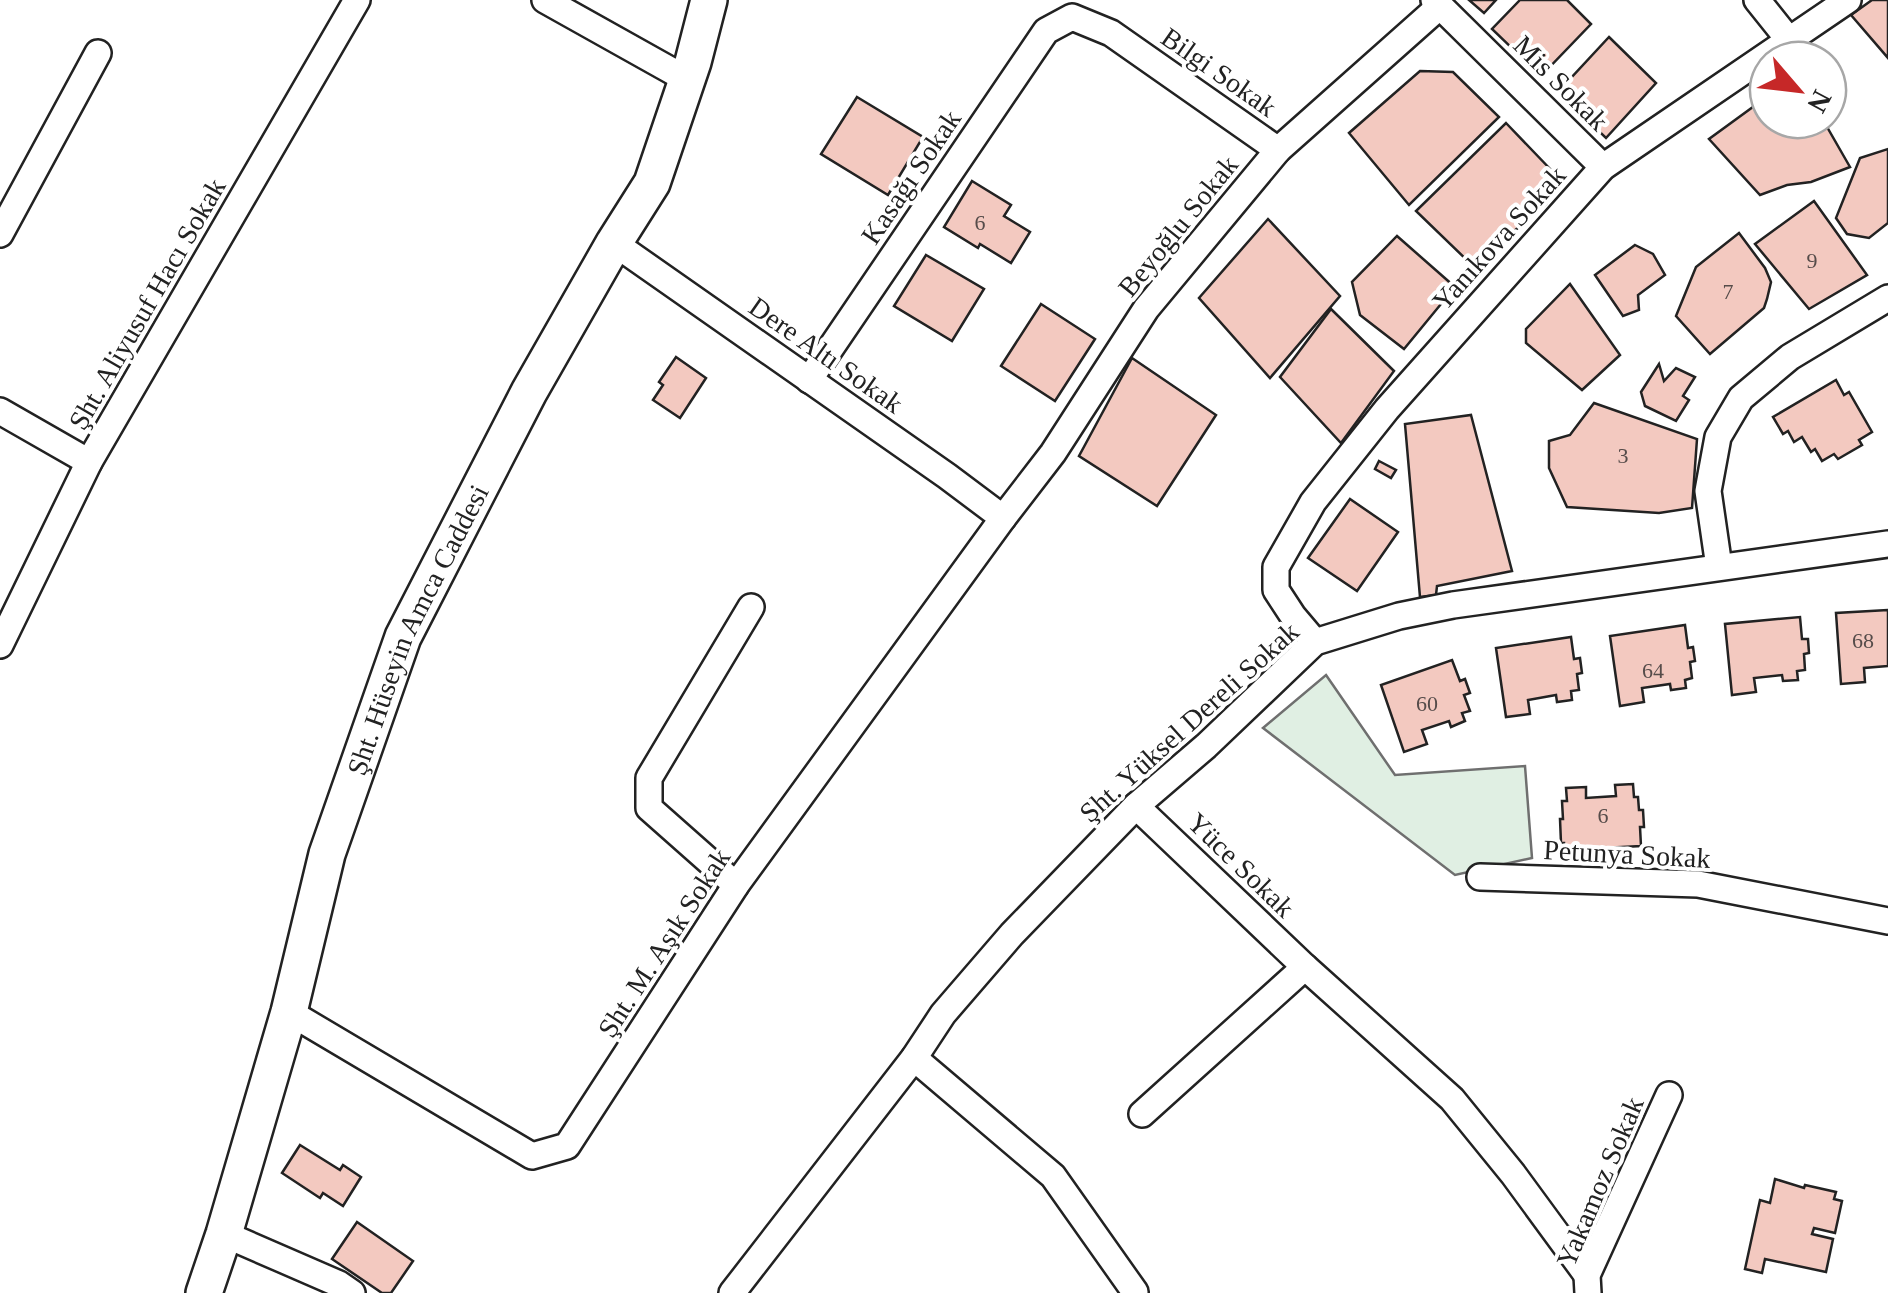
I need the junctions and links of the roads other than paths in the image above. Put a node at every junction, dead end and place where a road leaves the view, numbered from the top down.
1 (357, 0) edge
2 (544, 0) edge
3 (709, 0) edge
4 (1757, 0) edge
5 (1848, 0) edge
6 (1437, 3) edge
7 (1072, 17) joint
8 (1789, 40) joint
9 (98, 53) dead end
10 (1748, 68) edge
11 (688, 80) junction
12 (1278, 150) junction
13 (1603, 167) junction
14 (0, 234) edge
15 (614, 244) junction
16 (1888, 298) edge
17 (809, 380) junction
18 (0, 410) edge
19 (89, 462) junction
20 (1003, 518) junction
21 (1888, 544) edge
22 (1719, 566) junction
23 (751, 607) dead end
24 (1315, 642) junction
25 (0, 645) edge
26 (1136, 806) junction
27 (1480, 877) dead end
28 (736, 885) junction
29 (1888, 921) edge
30 (1305, 967) junction
31 (289, 1012) junction
32 (914, 1058) junction
33 (1668, 1095) dead end
34 (1142, 1114) dead end
35 (224, 1234) junction
36 (1587, 1284) edge
37 (1135, 1292) edge
38 (204, 1293) edge
39 (352, 1293) edge
40 (732, 1293) edge

1 - 19 street, Şht. Aliyusuf Hacı Sokak
2 - 11 street
3 - 11 street, Şht. Hüseyin Amca Caddesi
4 - 8 street
5 - 8 street, Yanıkova Sokak
6 - 12 street, Beyoğlu Sokak
6 - 13 street, Mis Sokak
7 - 12 street, Bilgi Sokak
7 - 17 street, Kasağı Sokak
9 - 14 street
10 - 13 street, Yanıkova Sokak
11 - 15 street, Şht. Hüseyin Amca Caddesi
12 - 20 street, Beyoğlu Sokak
13 - 24 street, Yanıkova Sokak
15 - 17 street, Dere Altı Sokak
15 - 31 street, Şht. Hüseyin Amca Caddesi
16 - 22 street
17 - 20 street, Dere Altı Sokak
18 - 19 street
19 - 25 street, Şht. Aliyusuf Hacı Sokak
20 - 28 street, Şht. M. Aşık Sokak
21 - 22 street, Şht. Yüksel Dereli Sokak
22 - 24 street, Şht. Yüksel Dereli Sokak
23 - 28 street
24 - 26 street, Şht. Yüksel Dereli Sokak
26 - 30 street, Yüce Sokak
26 - 32 street, Şht. Yüksel Dereli Sokak
27 - 29 street, Petunya Sokak
28 - 31 street, Şht. M. Aşık Sokak
30 - 34 street
30 - 36 street, Yüce Sokak
31 - 35 street, Şht. Hüseyin Amca Caddesi
32 - 37 street
32 - 40 street, Şht. Yüksel Dereli Sokak
33 - 36 street, Yakamoz Sokak
35 - 38 street, Şht. Hüseyin Amca Caddesi
35 - 39 street

